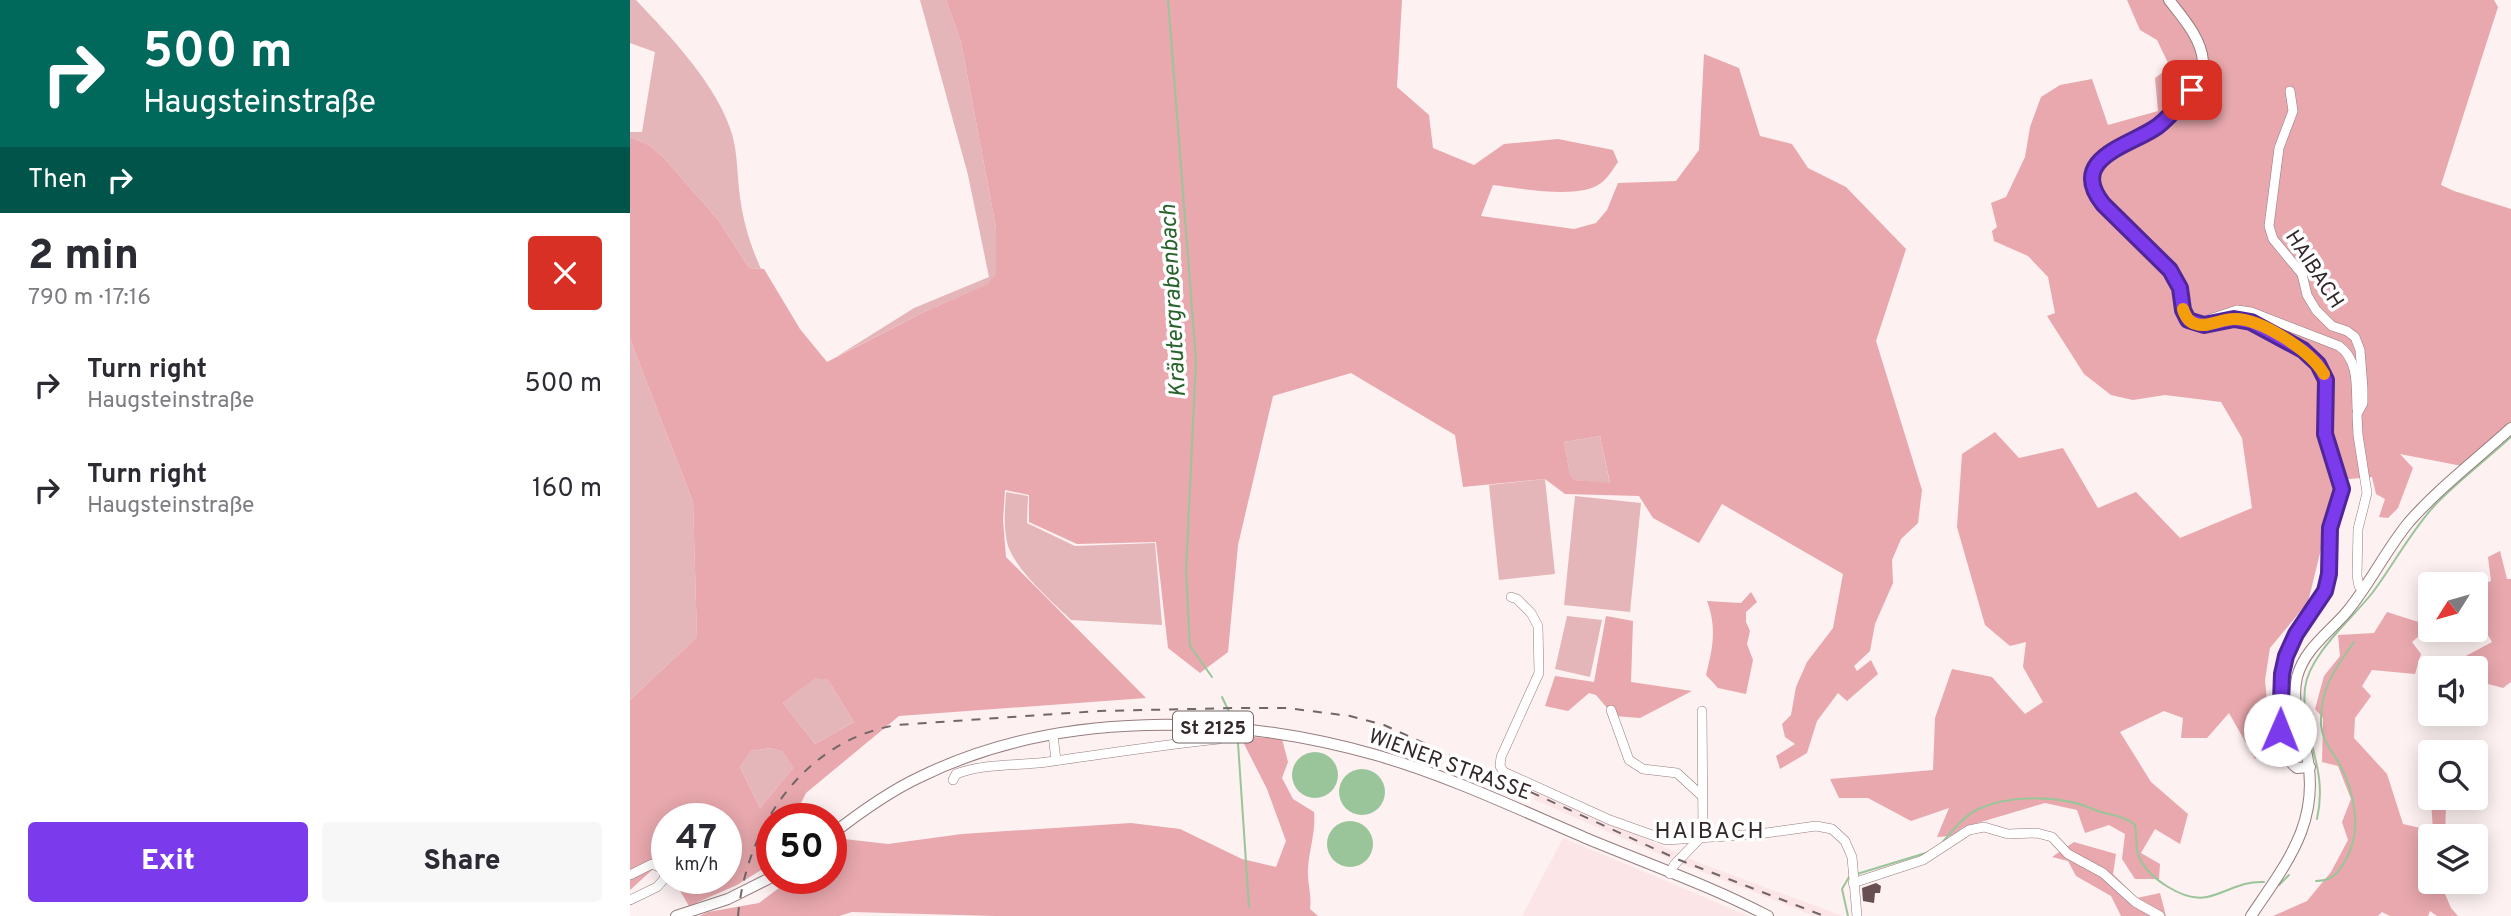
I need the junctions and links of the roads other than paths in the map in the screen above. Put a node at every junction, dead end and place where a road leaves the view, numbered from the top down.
1 (2169, 0) edge
2 (2290, 91) dead end
3 (2211, 324) junction
4 (2357, 414) junction
5 (2511, 428) edge
6 (2363, 590) junction
7 (1511, 597) dead end
8 (1611, 710) dead end
9 (1702, 711) dead end
10 (1223, 728) junction
11 (1053, 735) junction
12 (983, 751) junction
13 (1056, 760) junction
14 (986, 765) junction
15 (2309, 767) junction
16 (953, 780) dead end
17 (1702, 796) junction
18 (847, 824) edge
19 (1703, 835) junction
20 (630, 874) edge
21 (1670, 874) junction
22 (1852, 877) junction
23 (756, 885) edge
24 (630, 900) edge
25 (676, 916) edge
26 (1768, 916) edge
27 (1857, 916) edge
28 (2160, 916) edge
29 (2251, 916) edge

1 - 3 main road
2 - 4 street, HAIBACH
3 - 4 street
3 - 15 main road
4 - 6 street, HAIBACH
5 - 6 main road
6 - 15 main road
7 - 19 street
8 - 17 street
9 - 17 street
10 - 11 main road, WIENER STRASSE / St 2125
10 - 13 street
10 - 21 main road, WIENER STRASSE / St 2125
11 - 12 main road, WIENER STRASSE / St 2125
11 - 13 street
12 - 14 street
12 - 18 main road, WIENER STRASSE / St 2125
13 - 14 street
14 - 16 street
15 - 29 main road
17 - 19 street
19 - 21 street
19 - 22 street
20 - 24 street
21 - 26 main road, WIENER STRASSE / St 2125
22 - 27 street
22 - 28 street
23 - 25 main road

